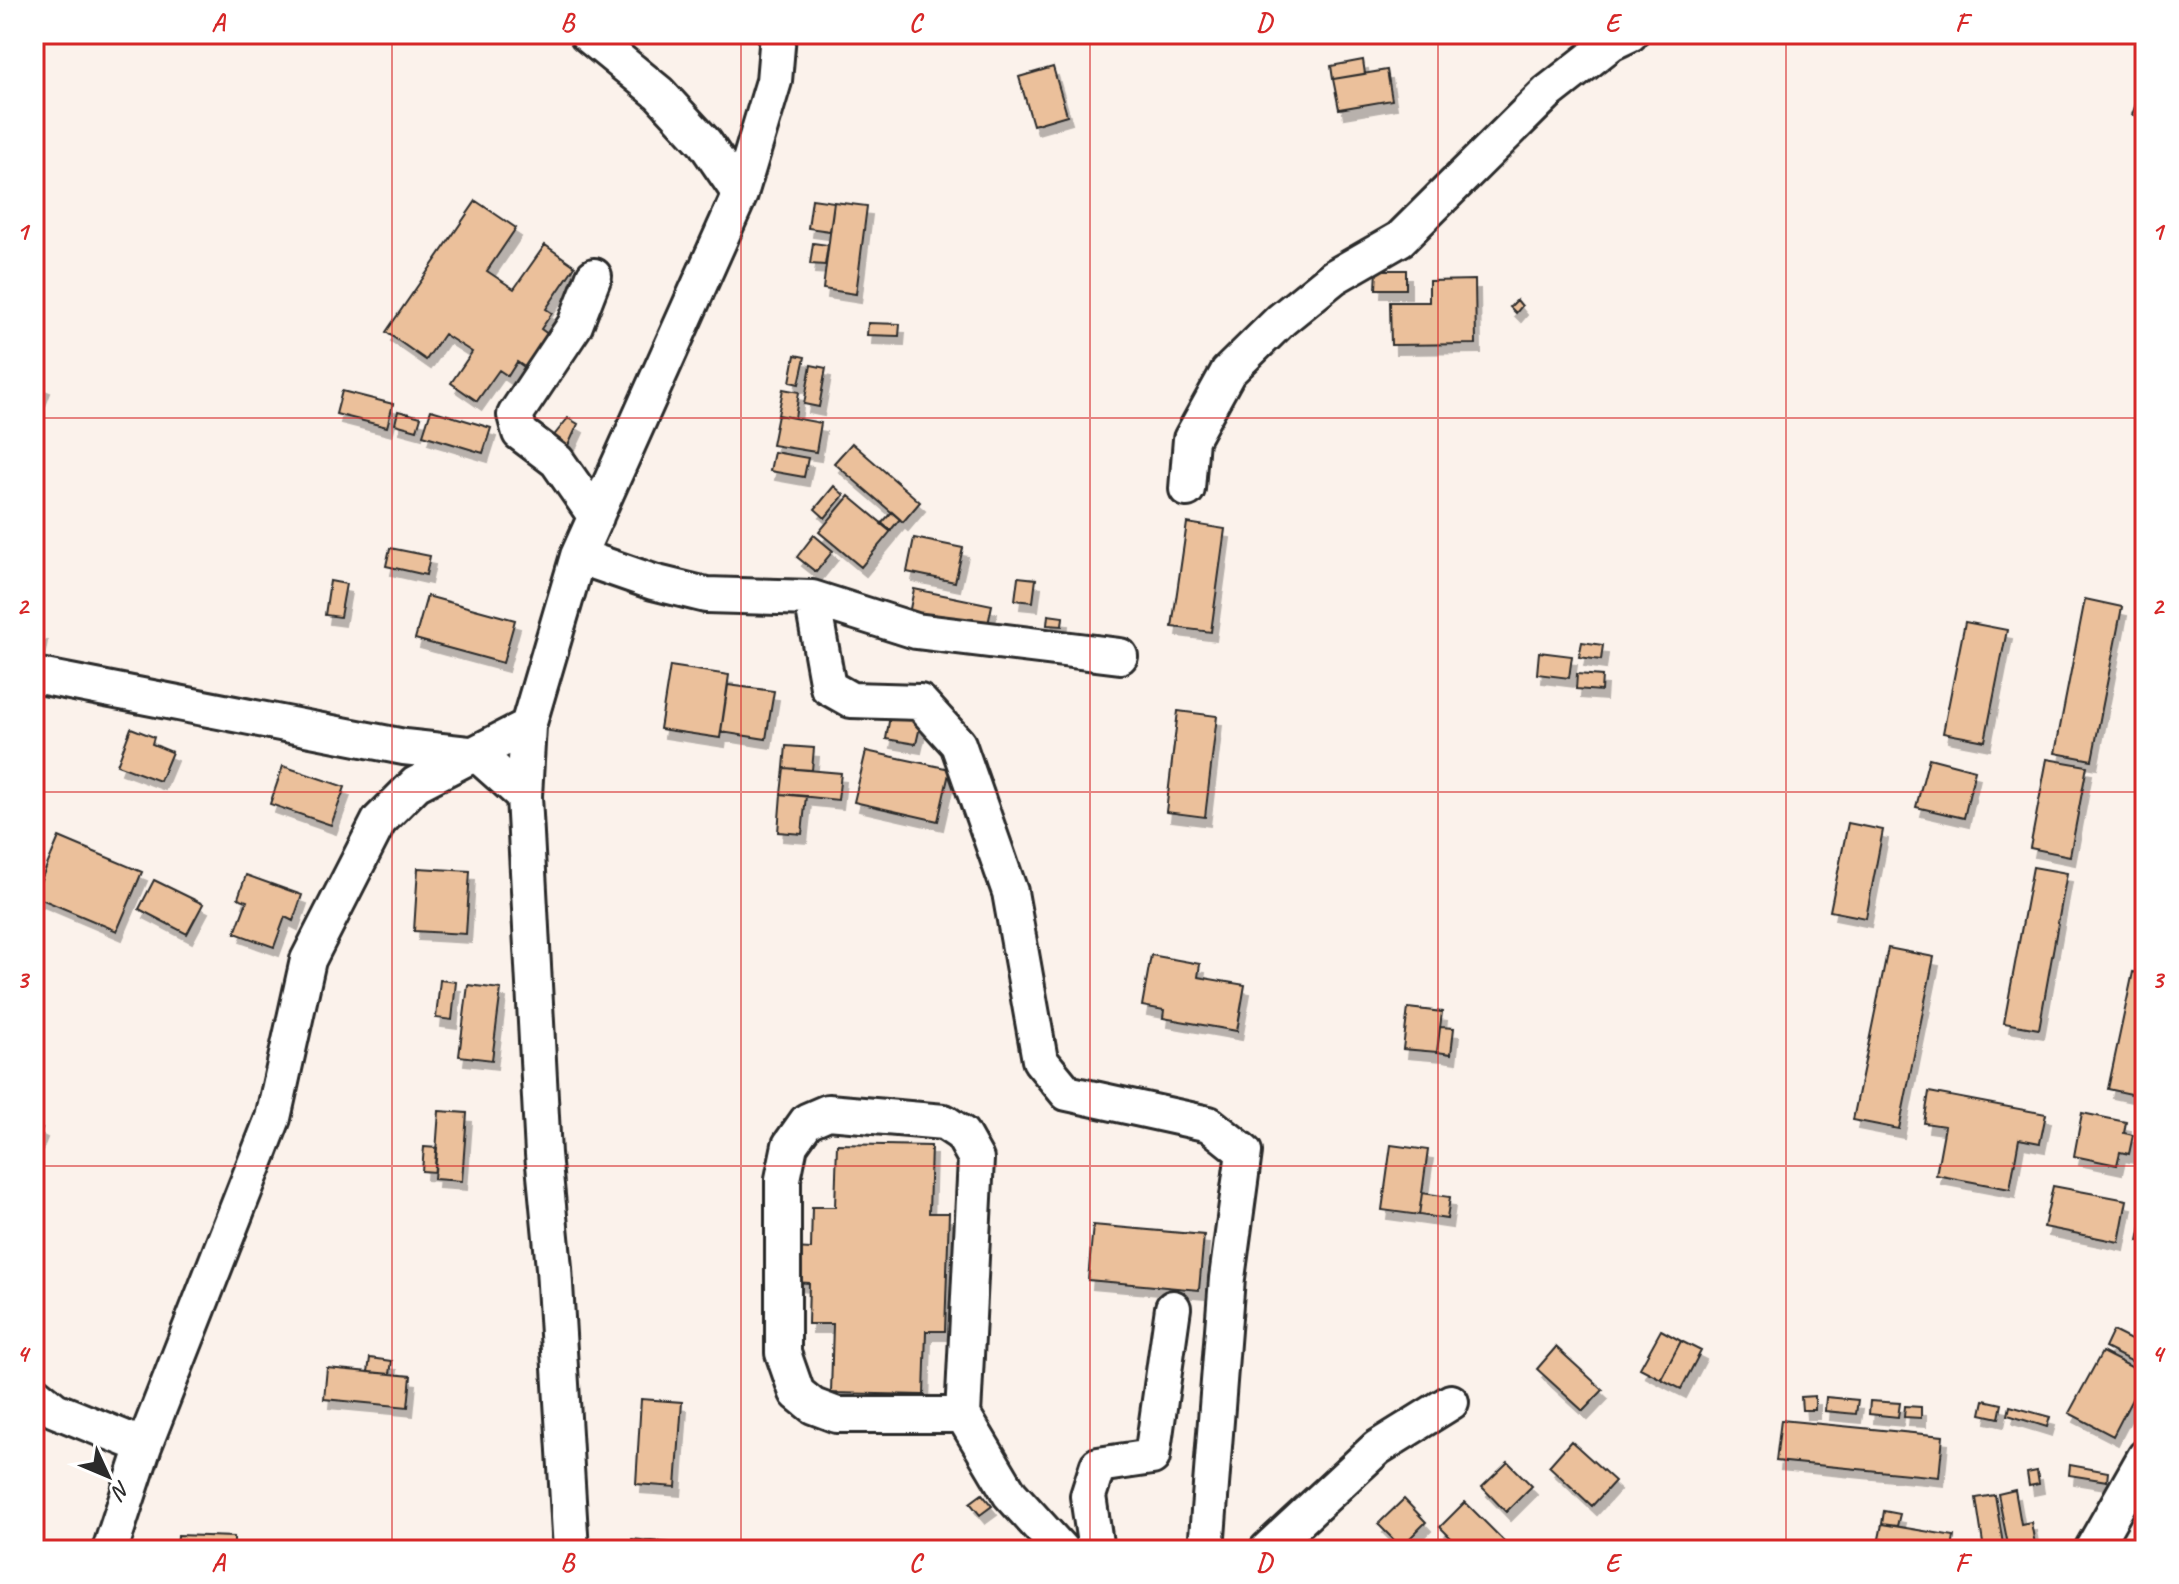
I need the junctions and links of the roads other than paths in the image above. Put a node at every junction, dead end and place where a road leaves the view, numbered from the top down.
1 (587, 34) edge
2 (778, 34) edge
3 (1630, 34) edge
4 (740, 194) junction
5 (594, 276) dead end
6 (1187, 489) dead end
7 (596, 517) junction
8 (578, 556) junction
9 (812, 598) junction
10 (1120, 656) dead end
11 (34, 675) edge
12 (528, 726) junction
13 (404, 747) junction
14 (478, 755) junction
15 (524, 796) junction
16 (379, 821) junction
17 (1173, 1308) dead end
18 (34, 1393) edge
19 (1451, 1402) dead end
20 (963, 1415) junction
21 (144, 1446) junction
22 (2145, 1457) edge
23 (110, 1550) edge
24 (571, 1550) edge
25 (1061, 1550) edge
26 (1096, 1550) edge
27 (1206, 1550) edge
28 (1267, 1550) edge
29 (2092, 1550) edge

1 - 4 street
2 - 4 street
3 - 6 street
4 - 7 street
5 - 7 street
7 - 8 street
8 - 9 street
8 - 12 street
9 - 10 street
9 - 27 street
11 - 13 street
12 - 14 street
12 - 15 street
13 - 14 street
13 - 16 street
14 - 15 street
14 - 16 street
15 - 24 street
16 - 21 street
17 - 26 street
18 - 21 street
19 - 28 street
20 - 20 street
20 - 25 street
21 - 23 street
22 - 29 street

